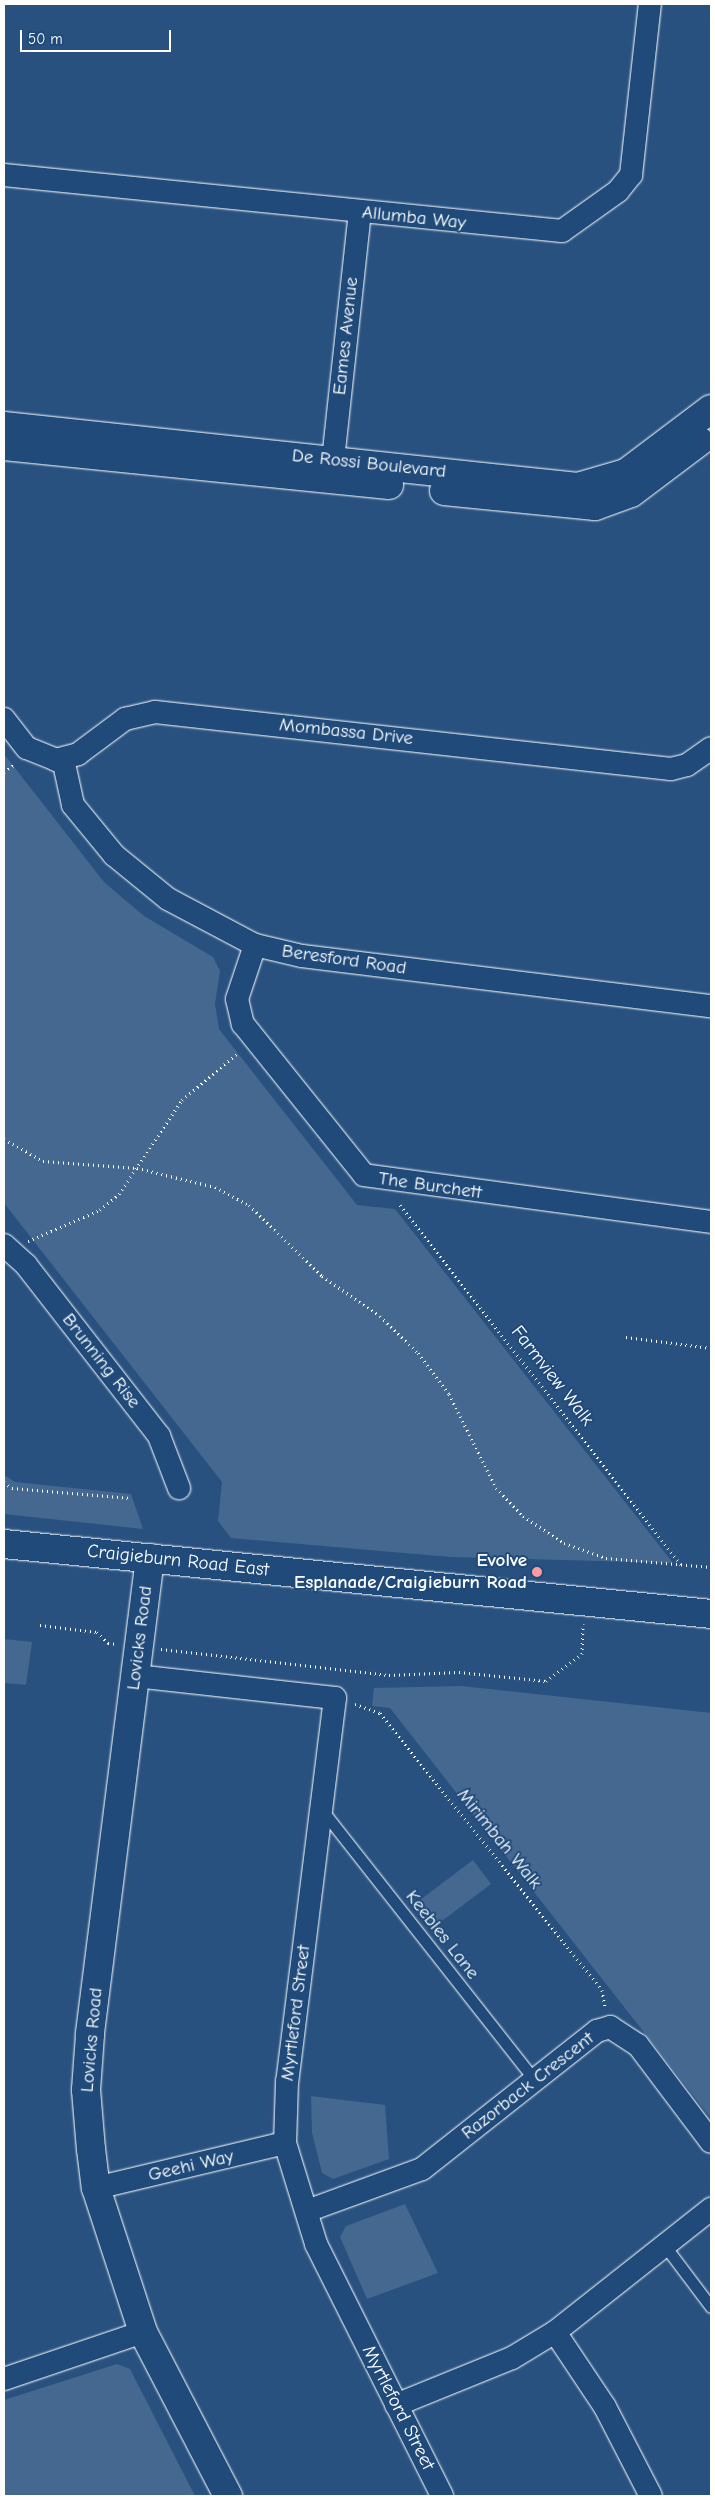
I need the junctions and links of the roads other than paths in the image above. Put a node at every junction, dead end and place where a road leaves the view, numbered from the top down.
1 (650, 4) edge
2 (4, 176) edge
3 (360, 212) junction
4 (711, 409) edge
5 (4, 426) edge
6 (711, 432) edge
7 (4, 446) edge
8 (333, 460) junction
9 (4, 719) edge
10 (711, 748) edge
11 (63, 759) junction
12 (255, 945) junction
13 (711, 1006) edge
14 (711, 1222) edge
15 (9, 1249) edge
16 (179, 1488) dead end
17 (4, 1544) edge
18 (150, 1558) junction
19 (711, 1614) edge
20 (136, 1676) junction
21 (322, 1810) junction
22 (535, 2081) junction
23 (711, 2142) edge
24 (285, 2143) junction
25 (96, 2188) junction
26 (711, 2209) edge
27 (307, 2211) junction
28 (664, 2246) junction
29 (711, 2307) edge
30 (143, 2332) junction
31 (555, 2332) junction
32 (4, 2379) edge
33 (396, 2405) junction
34 (228, 2496) edge
35 (442, 2496) edge
36 (651, 2496) edge

1 - 3 street, Allumba Way
2 - 3 street, Allumba Way
3 - 8 street, Eames Avenue
4 - 8 street, De Rossi Boulevard
5 - 8 street, De Rossi Boulevard
6 - 7 street, De Rossi Boulevard
9 - 11 street
10 - 11 street, Mombassa Drive
11 - 12 street, Beresford Road
12 - 13 street, Beresford Road
12 - 14 street, The Burchett
15 - 16 street, Brunning Rise
17 - 18 street, Craigieburn Road East
18 - 19 street, Craigieburn Road East
18 - 20 street, Lovicks Road
20 - 21 street, Myrtleford Street
20 - 25 street, Lovicks Road
21 - 22 lane, Keebles Lane
21 - 24 street, Myrtleford Street
22 - 23 street, Razorback Crescent
22 - 27 street, Razorback Crescent
24 - 25 street, Geehi Way
24 - 27 street, Myrtleford Street
25 - 30 street, Lovicks Road
26 - 28 street
27 - 33 street, Myrtleford Street
28 - 29 lane
28 - 31 street
30 - 32 street
30 - 34 street, Lovicks Road
31 - 33 street
31 - 36 street
33 - 35 street, Myrtleford Street

